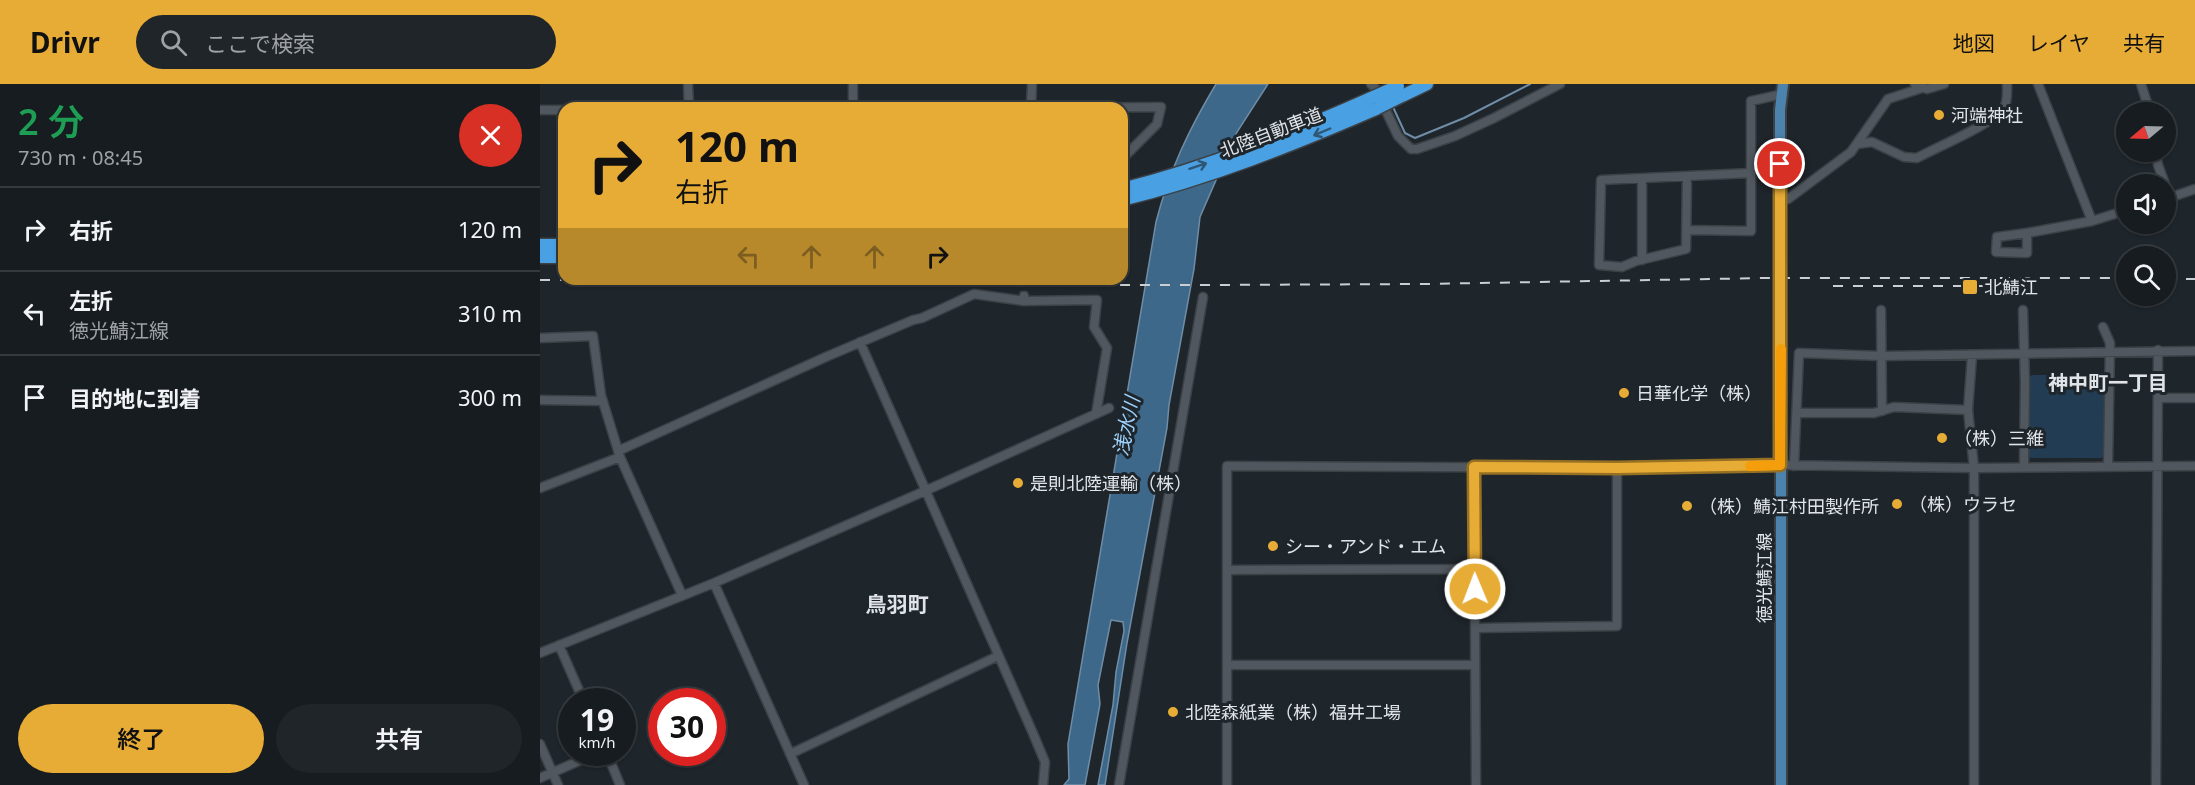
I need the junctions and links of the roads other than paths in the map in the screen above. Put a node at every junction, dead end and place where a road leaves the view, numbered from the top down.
1 (688, 84) edge
2 (853, 84) edge
3 (1032, 84) edge
4 (1371, 84) edge
5 (1427, 84) edge
6 (1560, 84) edge
7 (1944, 84) edge
8 (2007, 84) edge
9 (2037, 84) edge
10 (2141, 84) edge
11 (1918, 86) edge
12 (1400, 89) edge
13 (1783, 89) edge
14 (688, 102) edge
15 (853, 102) edge
16 (1033, 102) edge
17 (2147, 102) edge
18 (1374, 103) junction
19 (1128, 107) edge
20 (540, 110) edge
21 (558, 110) edge
22 (1857, 144) junction
23 (1128, 153) edge
24 (1751, 173) junction
25 (1687, 176) junction
26 (1642, 179) junction
27 (1128, 189) edge
28 (2195, 189) edge
29 (1141, 190) junction
30 (2176, 195) edge
31 (1128, 197) edge
32 (1788, 199) dead end
33 (2116, 213) edge
34 (2092, 221) junction
35 (1687, 230) junction
36 (2027, 233) dead end
37 (540, 245) edge
38 (558, 245) edge
39 (540, 257) edge
40 (558, 257) edge
41 (1642, 260) junction
42 (1203, 297) dead end
43 (1881, 310) dead end
44 (2023, 310) dead end
45 (2103, 327) dead end
46 (540, 338) edge
47 (860, 342) junction
48 (2158, 350) junction
49 (2195, 351) edge
50 (2109, 352) junction
51 (2024, 354) junction
52 (1882, 356) junction
53 (1971, 356) junction
54 (2157, 398) junction
55 (2195, 398) edge
56 (540, 400) edge
57 (603, 400) junction
58 (1108, 408) dead end
59 (1968, 410) junction
60 (1882, 411) junction
61 (1798, 413) junction
62 (1096, 414) junction
63 (619, 454) junction
64 (1780, 465) junction
65 (1794, 466) junction
66 (2109, 466) junction
67 (2157, 466) junction
68 (2195, 466) edge
69 (1474, 467) junction
70 (2024, 467) junction
71 (1617, 468) junction
72 (1974, 468) junction
73 (540, 488) edge
74 (925, 491) junction
75 (1475, 569) junction
76 (1228, 570) junction
77 (714, 583) junction
78 (682, 596) junction
79 (1476, 628) junction
80 (559, 645) junction
81 (540, 653) edge
82 (998, 656) junction
83 (1227, 664) junction
84 (1475, 665) junction
85 (578, 688) edge
86 (540, 744) edge
87 (790, 754) junction
88 (567, 766) edge
89 (612, 766) edge
90 (553, 772) junction
91 (540, 778) edge
92 (558, 785) edge
93 (620, 785) edge
94 (804, 785) edge
95 (1043, 785) edge
96 (1119, 785) edge
97 (1227, 785) edge
98 (1476, 785) edge
99 (1781, 785) edge
100 (1974, 785) edge
101 (2156, 785) edge

1 - 14 street
2 - 15 street
3 - 16 street
4 - 6 street
5 - 12 highway, 北陸自動車道
7 - 11 street
8 - 22 street
9 - 34 street
10 - 17 street
11 - 22 street
12 - 18 highway, 北陸自動車道, bridge
13 - 24 street
13 - 64 main road, 徳光鯖江線, bridge
29 -> 18 highway, 北陸自動車道
18 -> 29 highway, 北陸自動車道
19 - 23 street
20 - 21 street
22 - 32 street
24 - 25 street
24 - 35 street
25 - 26 street
25 - 35 street
26 - 41 street
26 - 41 street
27 - 29 highway, 北陸自動車道
28 - 30 street
29 - 31 highway, 北陸自動車道
33 - 34 street
34 - 36 street
35 - 41 street
37 - 38 highway
39 - 40 highway
42 - 96 street
43 - 52 street
44 - 51 street
45 - 50 street
46 - 57 street
47 - 62 street
47 - 63 street
47 - 74 street
48 - 49 street
48 - 50 street
48 - 54 street
50 - 51 street
50 - 66 street
51 - 53 street
51 - 70 street
52 - 53 street
52 - 60 street
52 - 61 street
53 - 59 street
54 - 55 street
54 - 67 street
56 - 57 street
57 - 63 street
58 - 62 street
59 - 60 street
59 - 72 street
60 - 61 street
61 - 65 street
62 - 74 street
63 - 73 street
63 - 78 street
64 - 65 street
64 - 71 street
64 - 99 main road, 徳光鯖江線
65 - 72 street
66 - 67 street
66 - 70 street
67 - 68 street
67 - 101 street
69 - 71 street
69 - 75 street
69 - 76 street
70 - 72 street
71 - 79 street
72 - 100 street
74 - 77 street
74 - 82 street
75 - 76 street
75 - 79 street
76 - 83 street
77 - 78 street
77 - 87 street
78 - 80 street
79 - 84 street
80 - 81 street
80 - 85 street
82 - 87 street
82 - 95 street
83 - 84 street
83 - 97 street
84 - 98 street
86 - 90 street
87 - 94 street
88 - 90 street
89 - 93 street
90 - 91 street
90 - 92 street

